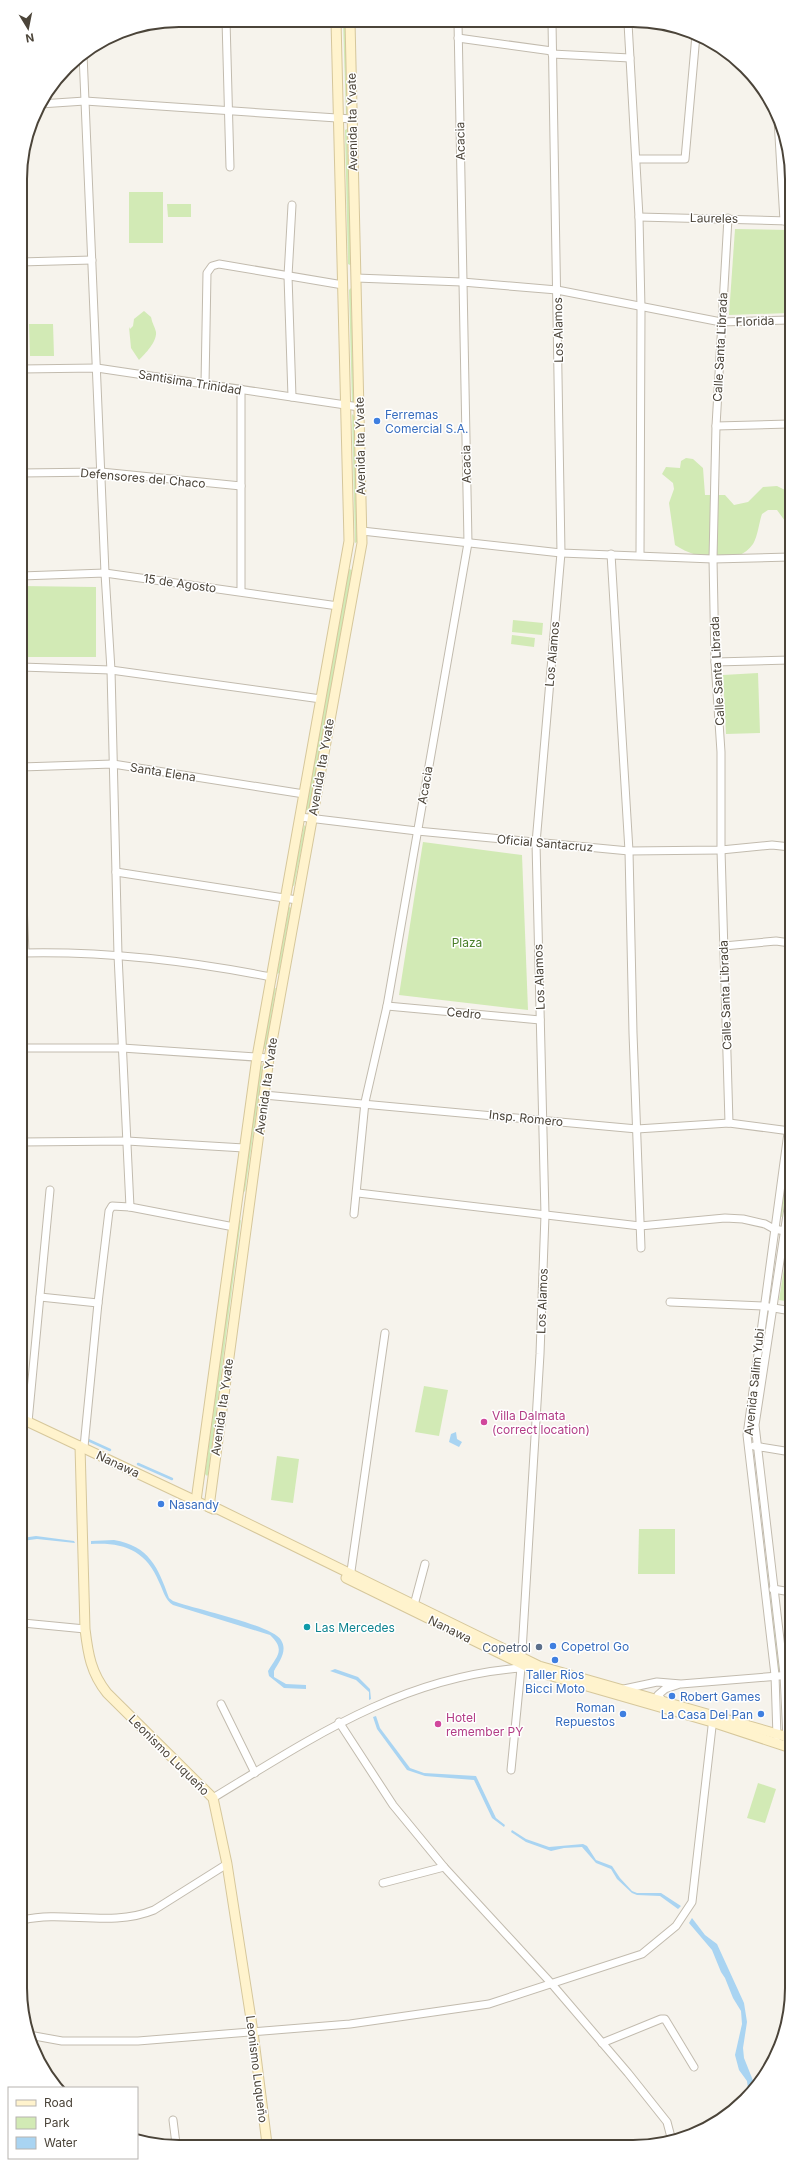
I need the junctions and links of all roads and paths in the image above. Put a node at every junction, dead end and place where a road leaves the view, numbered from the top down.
1 (226, 27) edge
2 (336, 27) edge
3 (350, 27) edge
4 (458, 27) edge
5 (552, 27) edge
6 (628, 27) edge
7 (458, 38) junction
8 (695, 41) edge
9 (552, 52) junction
10 (630, 58) junction
11 (83, 61) edge
12 (85, 101) junction
13 (47, 104) edge
14 (230, 110) junction
15 (339, 118) junction
16 (352, 118) junction
17 (780, 138) edge
18 (636, 159) junction
19 (230, 167) dead end
20 (785, 198) edge
21 (292, 205) dead end
22 (639, 217) junction
23 (728, 218) junction
24 (785, 221) edge
25 (92, 260) junction
26 (27, 262) edge
27 (288, 276) junction
28 (356, 278) junction
29 (343, 281) junction
30 (462, 282) junction
31 (557, 290) junction
32 (641, 308) junction
33 (785, 320) edge
34 (721, 322) junction
35 (27, 368) edge
36 (97, 368) junction
37 (205, 384) junction
38 (240, 390) junction
39 (292, 397) junction
40 (346, 405) junction
41 (359, 407) junction
42 (785, 424) edge
43 (716, 426) junction
44 (101, 472) junction
45 (27, 473) edge
46 (241, 486) junction
47 (362, 531) junction
48 (468, 543) junction
49 (561, 553) junction
50 (612, 554) junction
51 (640, 555) junction
52 (347, 556) junction
53 (785, 557) edge
54 (359, 558) junction
55 (713, 559) junction
56 (105, 573) junction
57 (27, 576) edge
58 (241, 591) junction
59 (338, 606) junction
60 (785, 660) edge
61 (715, 662) junction
62 (27, 667) edge
63 (111, 670) junction
64 (321, 699) junction
65 (314, 738) junction
66 (326, 740) junction
67 (113, 764) junction
68 (27, 767) edge
69 (304, 794) junction
70 (300, 817) junction
71 (312, 819) junction
72 (417, 831) junction
73 (536, 843) junction
74 (785, 846) edge
75 (721, 850) junction
76 (628, 851) junction
77 (116, 872) junction
78 (285, 899) junction
79 (297, 900) junction
80 (785, 942) edge
81 (724, 946) junction
82 (27, 953) edge
83 (118, 956) junction
84 (271, 977) junction
85 (387, 1006) junction
86 (540, 1020) junction
87 (27, 1048) edge
88 (122, 1048) junction
89 (257, 1056) junction
90 (269, 1058) junction
91 (264, 1094) junction
92 (365, 1102) junction
93 (544, 1120) junction
94 (729, 1124) junction
95 (637, 1129) junction
96 (785, 1131) edge
97 (127, 1141) junction
98 (27, 1142) edge
99 (244, 1148) junction
100 (785, 1158) edge
101 (50, 1190) dead end
102 (358, 1193) junction
103 (130, 1207) junction
104 (236, 1207) junction
105 (249, 1209) junction
106 (354, 1214) dead end
107 (546, 1215) junction
108 (775, 1225) junction
109 (640, 1226) junction
110 (234, 1227) junction
111 (785, 1227) edge
112 (785, 1244) edge
113 (641, 1248) dead end
114 (40, 1297) junction
115 (670, 1302) dead end
116 (98, 1304) junction
117 (763, 1306) junction
118 (773, 1308) junction
119 (785, 1310) edge
120 (385, 1333) dead end
121 (218, 1353) junction
122 (229, 1355) junction
123 (27, 1404) edge
124 (27, 1422) edge
125 (748, 1445) junction
126 (82, 1447) junction
127 (756, 1447) junction
128 (785, 1451) edge
129 (196, 1501) junction
130 (211, 1508) junction
131 (424, 1564) dead end
132 (350, 1577) junction
133 (773, 1589) junction
134 (785, 1591) edge
135 (414, 1605) junction
136 (27, 1624) edge
137 (85, 1630) junction
138 (785, 1658) edge
139 (521, 1663) junction
140 (775, 1675) junction
141 (785, 1675) edge
142 (681, 1684) junction
143 (624, 1689) junction
144 (662, 1700) junction
145 (221, 1704) dead end
146 (712, 1719) junction
147 (339, 1722) junction
148 (776, 1738) junction
149 (785, 1741) edge
150 (511, 1770) dead end
151 (255, 1773) junction
152 (213, 1798) junction
153 (227, 1864) junction
154 (444, 1867) junction
155 (383, 1883) dead end
156 (27, 1920) edge
157 (551, 1984) junction
158 (253, 2032) junction
159 (35, 2036) edge
160 (602, 2043) junction
161 (694, 2067) dead end
162 (173, 2120) dead end
163 (671, 2135) edge
164 (176, 2140) edge
165 (266, 2140) edge

1 - 14 street
2 - 15 street, Avenida Ita Yvate
3 - 16 street, Avenida Ita Yvate
4 - 7 street, Acacia
5 - 9 street, Los Alamos
6 - 10 street
7 - 9 street
7 - 30 street, Acacia
8 - 18 street
9 - 10 street
9 - 31 street, Los Alamos
10 - 18 street
11 - 12 street
12 - 13 street
12 - 14 street
12 - 25 street
14 - 15 street
14 - 19 street
15 - 16 street
15 - 29 street, Avenida Ita Yvate
16 - 28 street, Avenida Ita Yvate
17 - 20 street
18 - 22 street
21 - 27 street
22 - 23 street, Laureles
22 - 32 street
23 - 24 street, Laureles
23 - 34 street, Calle Santa Librada
25 - 26 street
25 - 36 street
27 - 29 street
27 - 37 street
27 - 39 street
28 - 29 street
28 - 30 street, Florida
28 - 41 street, Avenida Ita Yvate
29 - 40 street, Avenida Ita Yvate
30 - 31 street, Florida
30 - 48 street, Acacia
31 - 32 street, Florida
31 - 49 street, Los Alamos
32 - 34 street, Florida
32 - 51 street
33 - 34 street, Florida
34 - 43 street, Calle Santa Librada
35 - 36 street, Santisima Trinidad
36 - 37 street, Santisima Trinidad
36 - 44 street
37 - 38 street, Santisima Trinidad
38 - 39 street, Santisima Trinidad
38 - 46 street
39 - 40 street, Santisima Trinidad
40 - 41 street, Santisima Trinidad
40 - 52 street, Avenida Ita Yvate
41 - 47 street, Avenida Ita Yvate
42 - 43 street
43 - 55 street, Calle Santa Librada
44 - 45 street, Defensores del Chaco
44 - 46 street, Defensores del Chaco
44 - 56 street
46 - 58 street
47 - 48 street
47 - 54 street, Avenida Ita Yvate
48 - 49 street
48 - 72 street, Acacia
49 - 50 street
49 - 73 street, Los Alamos
50 - 51 street
50 - 76 street
51 - 55 street
52 - 54 street
52 - 59 street, Avenida Ita Yvate
53 - 55 street
54 - 66 street, Avenida Ita Yvate
55 - 61 street, Calle Santa Librada
56 - 57 street, 15 de Agosto
56 - 58 street, 15 de Agosto
56 - 63 street
58 - 59 street, 15 de Agosto
59 - 64 street, Avenida Ita Yvate
60 - 61 street
61 - 75 street, Calle Santa Librada
62 - 63 street
63 - 64 street
63 - 67 street
64 - 65 street, Avenida Ita Yvate
65 - 66 street
65 - 69 street, Avenida Ita Yvate
66 - 71 street, Avenida Ita Yvate
67 - 68 street, Santa Elena
67 - 69 street, Santa Elena
67 - 77 street
69 - 70 street, Avenida Ita Yvate
70 - 71 street, Oficial Santacruz
70 - 78 street, Avenida Ita Yvate
71 - 72 street, Oficial Santacruz
71 - 79 street, Avenida Ita Yvate
72 - 73 street, Oficial Santacruz
72 - 85 street, Acacia
73 - 76 street, Oficial Santacruz
73 - 86 street, Los Alamos
74 - 75 street, Oficial Santacruz
75 - 76 street, Oficial Santacruz
75 - 81 street, Calle Santa Librada
76 - 95 street
77 - 78 street
77 - 83 street
78 - 79 street
78 - 84 street, Avenida Ita Yvate
79 - 90 street, Avenida Ita Yvate
80 - 81 street
81 - 94 street, Calle Santa Librada
82 - 83 street
83 - 84 street
83 - 88 street
84 - 89 street, Avenida Ita Yvate
85 - 86 street, Cedro
85 - 92 street, Acacia
86 - 93 street, Los Alamos
87 - 88 street
88 - 89 street
88 - 97 street
89 - 90 street
89 - 99 street, Avenida Ita Yvate
90 - 91 street, Avenida Ita Yvate
91 - 92 street, Insp. Romero
91 - 105 street, Avenida Ita Yvate
92 - 93 street, Insp. Romero
92 - 102 street, Acacia
93 - 95 street, Insp. Romero
93 - 107 street, Los Alamos
94 - 95 street, Insp. Romero
94 - 96 street, Insp. Romero
95 - 109 street
97 - 98 street
97 - 99 street
97 - 103 street
99 - 104 street, Avenida Ita Yvate
100 - 108 street, Avenida Salim Yubi
101 - 114 street
102 - 106 street, Acacia
102 - 107 street
103 - 110 street
103 - 116 street
104 - 105 street
104 - 110 street, Avenida Ita Yvate
105 - 122 street, Avenida Ita Yvate
107 - 109 street
107 - 139 street, Los Alamos
108 - 109 street
108 - 111 street
108 - 117 street, Avenida Salim Yubi
109 - 113 street
110 - 121 street, Avenida Ita Yvate
112 - 118 street, Avenida Salim Yubi
114 - 116 street
114 - 123 street
115 - 117 street
116 - 126 street
117 - 118 street
117 - 125 street, Avenida Salim Yubi
118 - 119 street
118 - 127 street, Avenida Salim Yubi
120 - 132 street
121 - 122 street
121 - 129 street, Avenida Ita Yvate
122 - 130 street, Avenida Ita Yvate
124 - 126 street, Nanawa
125 - 127 street
125 - 140 street, Avenida Salim Yubi
126 - 129 street, Nanawa
126 - 137 street, Leonismo Luqueño
127 - 128 street
127 - 133 street, Avenida Salim Yubi
129 - 130 street, Nanawa
130 - 132 street, Nanawa
131 - 135 street
132 - 135 street, Nanawa
132 - 139 street, Nanawa
133 - 134 street
133 - 138 street, Avenida Salim Yubi
135 - 139 street, Nanawa
136 - 137 street
137 - 152 street, Leonismo Luqueño
139 - 143 street, Nanawa
139 - 146 street, Nanawa
139 - 147 street
139 - 150 street, Los Alamos
140 - 141 street
140 - 142 street
140 - 148 street, Avenida Salim Yubi
142 - 143 street
142 - 144 street
143 - 144 street, Nanawa
144 - 146 street, Nanawa
145 - 151 street
146 - 148 street, Nanawa
146 - 157 street
147 - 151 street
147 - 154 street
148 - 149 street, Nanawa
151 - 152 street
152 - 153 street, Leonismo Luqueño
153 - 156 street
153 - 158 street, Leonismo Luqueño
154 - 155 street
154 - 157 street
157 - 158 street
157 - 160 street
158 - 159 street
158 - 165 street, Leonismo Luqueño
160 - 161 street
160 - 163 street
162 - 164 street

